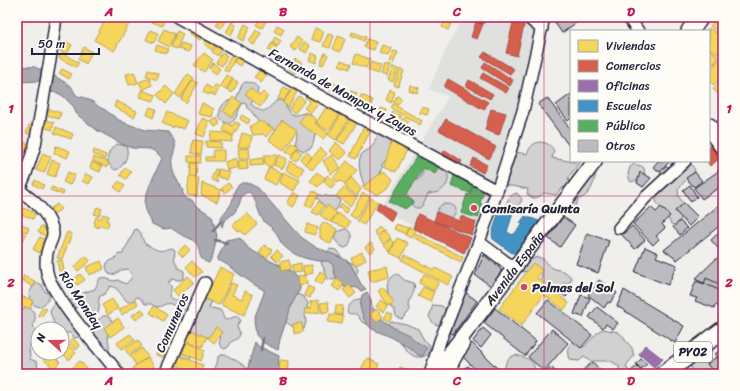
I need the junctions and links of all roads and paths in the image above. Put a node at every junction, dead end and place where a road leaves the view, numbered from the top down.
1 (56, 17) edge
2 (177, 17) edge
3 (527, 17) edge
4 (544, 17) edge
5 (628, 17) edge
6 (700, 17) edge
7 (542, 29) junction
8 (637, 30) edge
9 (691, 30) edge
10 (593, 162) edge
11 (684, 162) edge
12 (497, 191) junction
13 (18, 192) edge
14 (620, 228) dead end
15 (479, 242) junction
16 (514, 268) junction
17 (205, 283) dead end
18 (723, 330) edge
19 (432, 372) edge
20 (450, 373) edge
21 (119, 374) edge
22 (165, 374) edge
23 (664, 374) edge

1 - 13 street
2 - 12 street, Fernando de Mompox y Zayas
3 - 7 street
4 - 7 street
5 - 8 street
6 - 9 highway
7 - 12 street
10 - 16 main road, Avenida España
11 - 14 street
12 - 15 street
13 - 21 street, Río Monday
15 - 16 street
15 - 19 street
16 - 19 main road, Avenida España
16 - 20 street
17 - 22 street, Comuneros
18 - 23 highway, PY02

